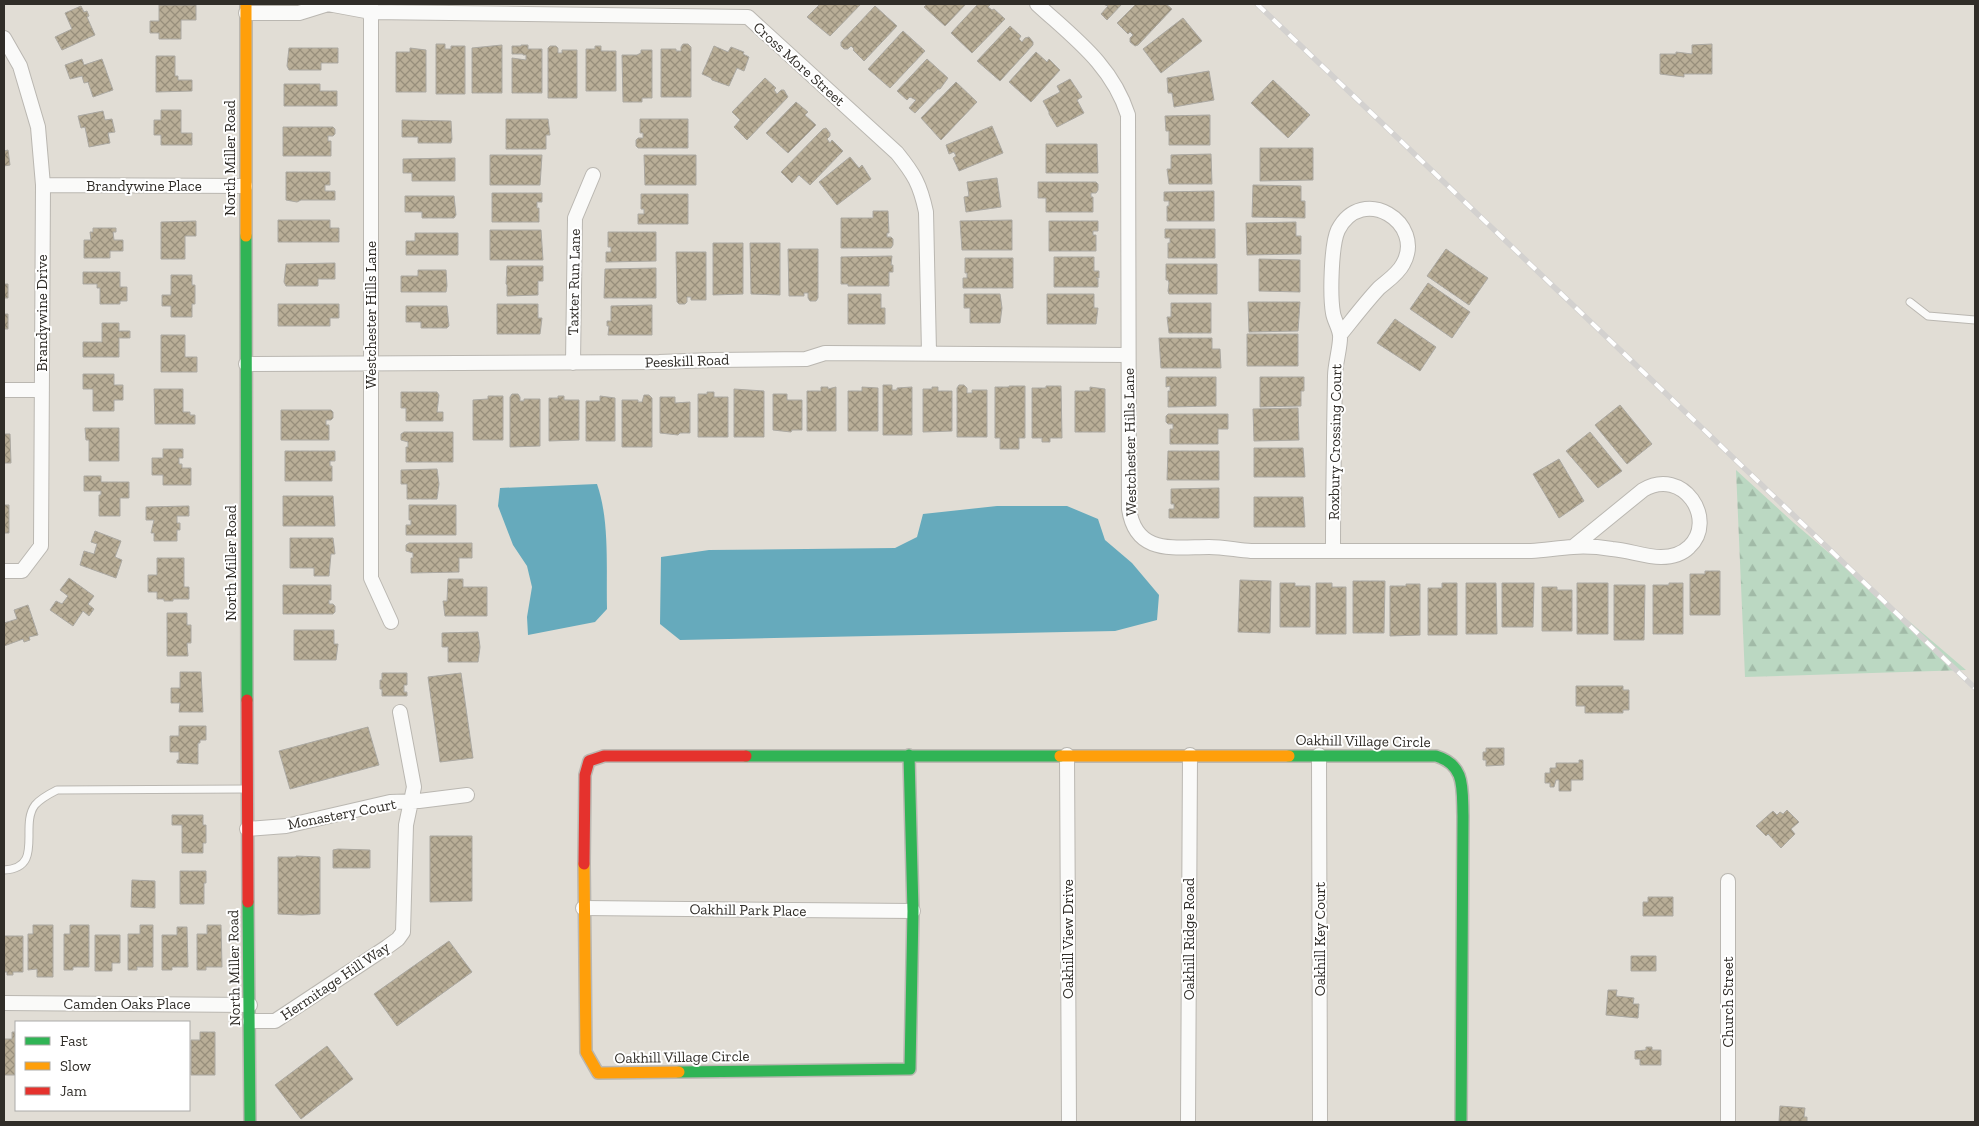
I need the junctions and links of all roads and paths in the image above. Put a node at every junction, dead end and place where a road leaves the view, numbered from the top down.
1 (328, 4) edge
2 (1037, 4) edge
3 (371, 8) edge
4 (246, 9) edge
5 (4, 38) edge
6 (592, 175) dead end
7 (43, 185) junction
8 (245, 186) junction
9 (1910, 302) dead end
10 (1975, 320) edge
11 (1340, 335) junction
12 (929, 352) junction
13 (1128, 355) junction
14 (573, 363) junction
15 (246, 364) junction
16 (371, 364) junction
17 (4, 390) edge
18 (42, 390) junction
19 (1573, 547) junction
20 (1333, 551) junction
21 (4, 571) edge
22 (390, 622) dead end
23 (400, 712) dead end
24 (910, 755) junction
25 (1066, 755) junction
26 (1190, 755) junction
27 (1319, 755) junction
28 (247, 789) junction
29 (467, 794) dead end
30 (411, 801) junction
31 (247, 829) junction
32 (4, 870) edge
33 (1728, 881) dead end
34 (583, 908) junction
35 (913, 911) junction
36 (4, 1003) edge
37 (250, 1005) junction
38 (250, 1021) junction
39 (250, 1122) edge
40 (1069, 1122) edge
41 (1188, 1122) edge
42 (1320, 1122) edge
43 (1461, 1122) edge
44 (1728, 1122) edge

1 - 3 street, Cross More Street
1 - 4 street, Cross More Street
2 - 13 street, Westchester Hills Lane
3 - 12 street, Cross More Street
3 - 16 street, Westchester Hills Lane
4 - 8 street, North Miller Road
5 - 7 street, Brandywine Drive
6 - 14 street, Taxter Run Lane
7 - 8 street, Brandywine Place
7 - 18 street, Brandywine Drive
8 - 15 street, North Miller Road
9 - 10 lane
11 - 11 street
11 - 20 street, Roxbury Crossing Court
12 - 13 street, Peeskill Road
12 - 14 street, Peeskill Road
13 - 20 street, Westchester Hills Lane
14 - 16 street, Peeskill Road
15 - 16 street, Peeskill Road
15 - 28 street, North Miller Road
16 - 22 street, Westchester Hills Lane
17 - 18 street
18 - 21 street, Brandywine Drive
19 - 19 street, Westchester Hills Lane
19 - 20 street, Westchester Hills Lane
23 - 30 street, Hermitage Hill Way
24 - 25 street, Oakhill Village Circle
24 - 34 street, Oakhill Village Circle
24 - 35 street, Oakhill Village Circle
25 - 26 street, Oakhill Village Circle
25 - 40 street, Oakhill View Drive
26 - 27 street, Oakhill Village Circle
26 - 41 street, Oakhill Ridge Road
27 - 42 street, Oakhill Key Court
27 - 43 street, Oakhill Village Circle
28 - 31 street, North Miller Road
28 - 32 lane
29 - 30 street, Monastery Court
30 - 31 street, Monastery Court
30 - 38 street, Hermitage Hill Way
31 - 37 street, North Miller Road
33 - 44 street, Church Street
34 - 35 street, Oakhill Park Place
34 - 35 street, Oakhill Village Circle
36 - 37 street, Camden Oaks Place
37 - 38 street, North Miller Road
38 - 39 street, North Miller Road

